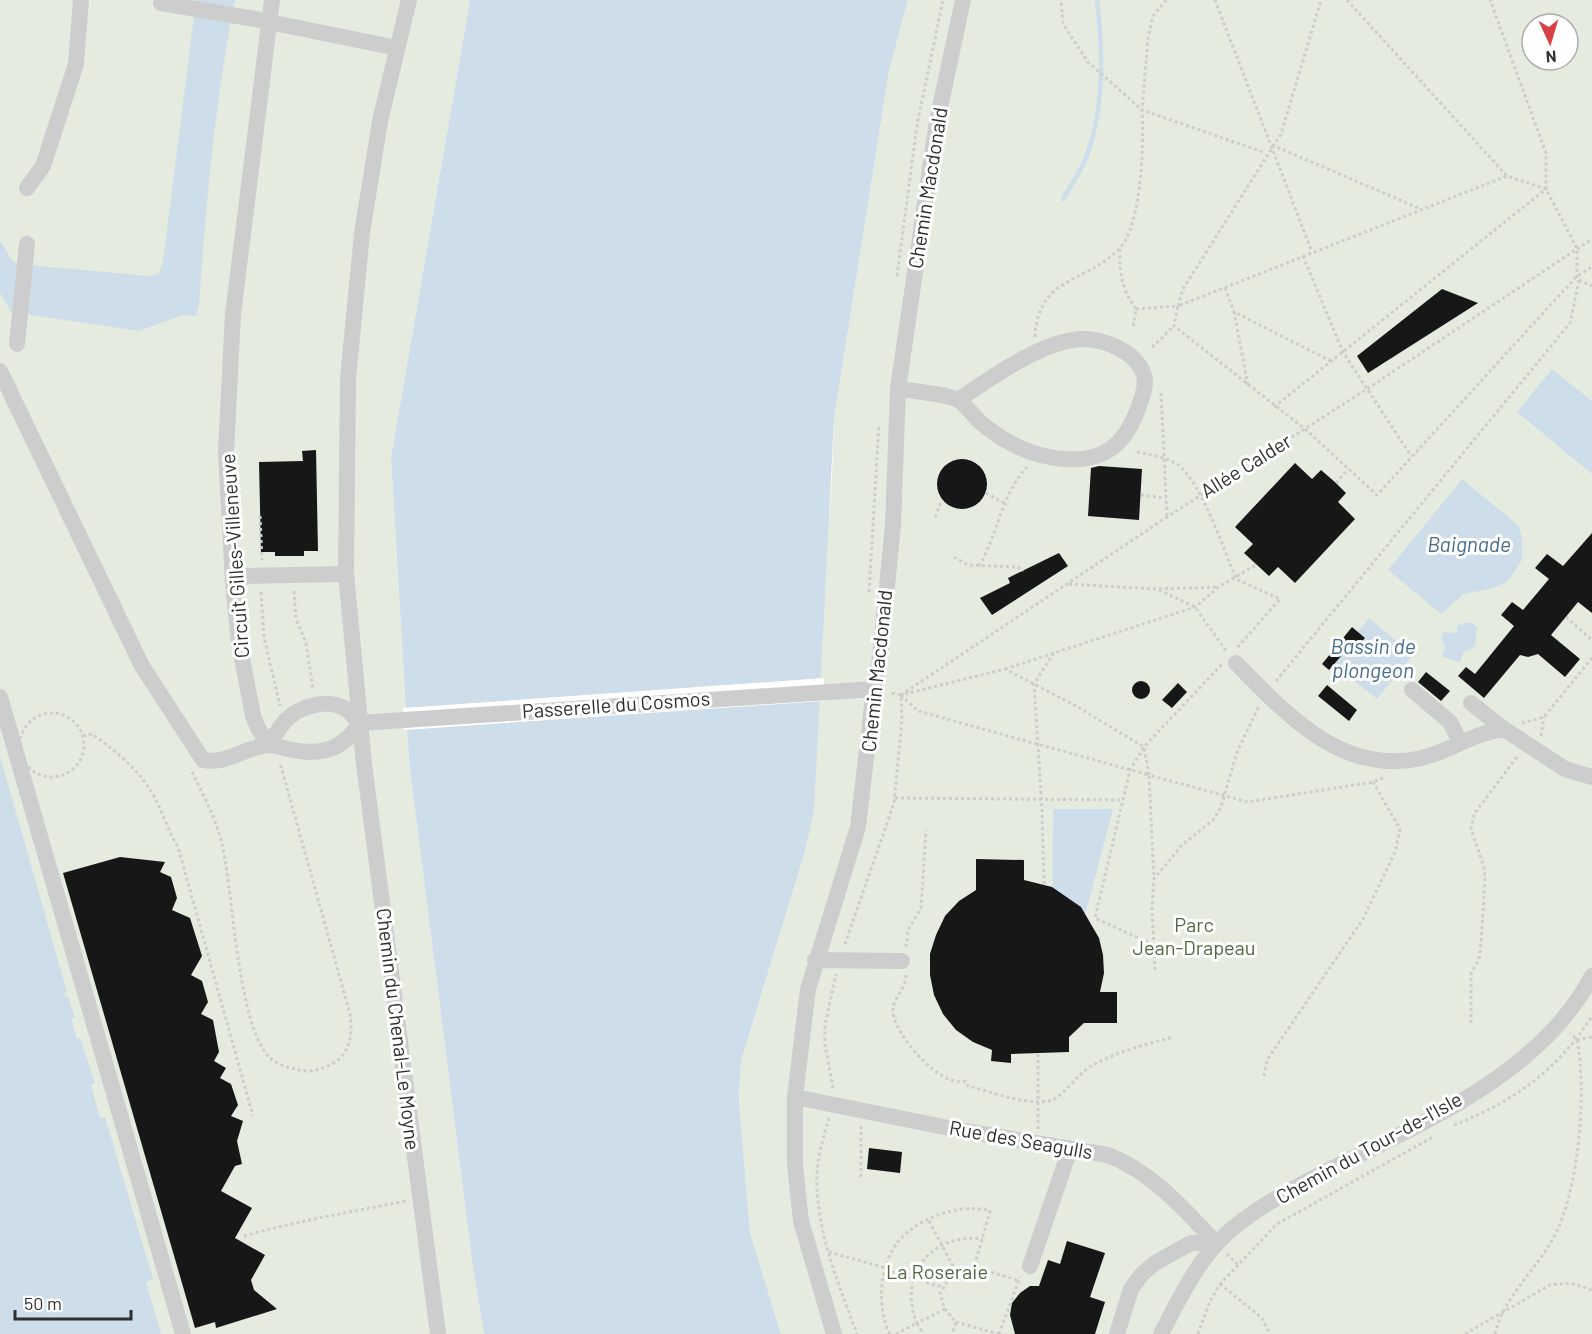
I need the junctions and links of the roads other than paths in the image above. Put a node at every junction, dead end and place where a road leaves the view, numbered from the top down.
1 (81, 0) edge
2 (272, 0) edge
3 (409, 0) edge
4 (963, 0) edge
5 (161, 3) dead end
6 (262, 20) junction
7 (397, 48) junction
8 (27, 188) dead end
9 (27, 244) dead end
10 (18, 341) dead end
11 (0, 371) edge
12 (898, 389) junction
13 (958, 400) junction
14 (346, 574) junction
15 (233, 583) junction
16 (1233, 660) road end
17 (874, 689) junction
18 (1412, 690) dead end
19 (0, 697) edge
20 (1471, 703) dead end
21 (359, 723) junction
22 (1504, 729) junction
23 (1460, 742) junction
24 (269, 745) junction
25 (1592, 777) edge
26 (815, 960) junction
27 (905, 960) road end
28 (1592, 976) edge
29 (795, 1097) junction
30 (1070, 1149) junction
31 (1220, 1247) junction
32 (1030, 1266) dead end
33 (183, 1334) edge
34 (438, 1334) edge
35 (834, 1334) edge
36 (1117, 1334) edge
37 (1161, 1334) edge

1 - 8 street
2 - 6 street, Circuit Gilles-Villeneuve
3 - 7 street, Chemin du Chenal-Le Moyne
4 - 12 street, Chemin Macdonald
5 - 6 street
6 - 7 street
6 - 15 street, Circuit Gilles-Villeneuve
7 - 14 street, Chemin du Chenal-Le Moyne
9 - 10 street
11 - 24 street
12 - 13 street
12 - 17 street, Chemin Macdonald
13 - 13 street
14 - 15 street
14 - 21 street, Chemin du Chenal-Le Moyne
15 - 24 street, Circuit Gilles-Villeneuve
16 - 23 street
17 - 21 street, Passerelle du Cosmos
17 - 26 street, Chemin Macdonald
18 - 23 street
19 - 33 street
20 - 22 street
21 - 24 street
21 - 24 street
21 - 34 street, Chemin du Chenal-Le Moyne
22 - 23 street
22 - 25 street
26 - 27 street
26 - 29 street, Chemin Macdonald
28 - 31 street, Chemin du Tour-de-l'Isle
29 - 30 street, Rue des Seagulls
29 - 35 street, Chemin Macdonald
30 - 31 street, Rue des Seagulls
30 - 32 street
31 - 36 street
31 - 37 street, Chemin du Tour-de-l'Isle

